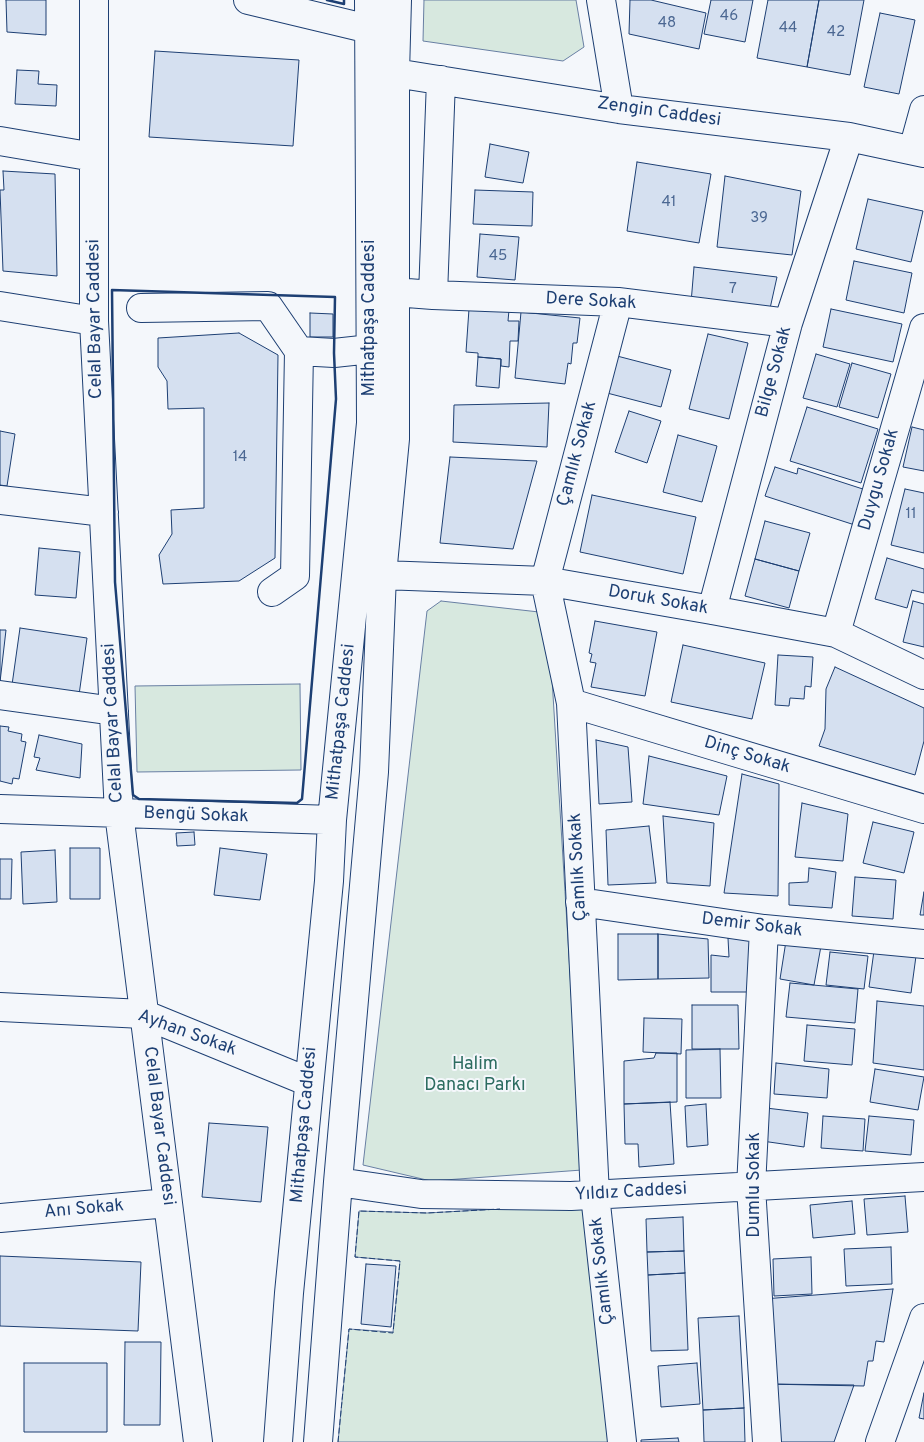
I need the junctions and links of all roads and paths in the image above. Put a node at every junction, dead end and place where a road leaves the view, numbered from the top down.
1 (94, 0) edge
2 (248, 0) edge
3 (369, 0) edge
4 (397, 0) edge
5 (602, 0) edge
6 (369, 29) junction
7 (395, 73) junction
8 (441, 80) junction
9 (619, 108) junction
10 (924, 110) edge
11 (849, 138) junction
12 (0, 141) edge
13 (918, 152) edge
14 (94, 157) junction
15 (394, 292) junction
16 (433, 295) junction
17 (618, 302) junction
18 (0, 306) edge
19 (141, 308) dead end
20 (94, 321) junction
21 (788, 323) junction
22 (924, 328) edge
23 (371, 349) junction
24 (299, 351) junction
25 (0, 500) edge
26 (104, 512) junction
27 (382, 574) junction
28 (545, 581) junction
29 (272, 592) dead end
30 (712, 610) junction
31 (836, 633) junction
32 (924, 675) edge
33 (0, 695) edge
34 (571, 703) junction
35 (114, 711) junction
36 (0, 809) edge
37 (924, 809) edge
38 (119, 813) junction
39 (332, 820) junction
40 (580, 902) junction
41 (764, 929) junction
42 (924, 944) edge
43 (0, 1007) edge
44 (143, 1014) junction
45 (309, 1082) junction
46 (924, 1177) edge
47 (338, 1182) junction
48 (751, 1186) junction
49 (595, 1195) junction
50 (168, 1202) junction
51 (0, 1218) edge
52 (924, 1318) edge
53 (879, 1441) edge
54 (198, 1442) edge
55 (278, 1442) edge
56 (318, 1442) edge
57 (622, 1442) edge
58 (767, 1442) edge

1 - 14 street, Celal Bayar Caddesi
2 - 6 street
3 - 6 street, Mithatpaşa Caddesi
4 - 7 street, Mithatpaşa Caddesi
5 - 9 street
6 - 23 street, Mithatpaşa Caddesi
7 - 8 street, Zengin Caddesi
7 - 15 street, Mithatpaşa Caddesi
8 - 9 street, Zengin Caddesi
8 - 16 street
9 - 11 street, Zengin Caddesi
10 - 13 street
11 - 13 street, Zengin Caddesi
11 - 21 street, Bilge Sokak
12 - 14 street
14 - 20 street, Celal Bayar Caddesi
15 - 16 street, Dere Sokak
15 - 27 street, Mithatpaşa Caddesi
16 - 17 street, Dere Sokak
17 - 21 street, Dere Sokak
17 - 28 street, Çamlık Sokak
18 - 20 street
19 - 24 street
20 - 26 street, Celal Bayar Caddesi
21 - 30 street, Bilge Sokak
22 - 31 street, Duygu Sokak
23 - 24 street
23 - 39 street, Mithatpaşa Caddesi
24 - 29 street
25 - 26 street
26 - 35 street, Celal Bayar Caddesi
27 - 28 street, Doruk Sokak
27 - 47 street, Mithatpaşa Caddesi
28 - 30 street, Doruk Sokak
28 - 34 street, Çamlık Sokak
30 - 31 street, Doruk Sokak
31 - 32 street, Doruk Sokak
33 - 35 street
34 - 37 street, Dinç Sokak
34 - 40 street, Çamlık Sokak
35 - 38 street, Celal Bayar Caddesi
36 - 38 street, Bengü Sokak
38 - 39 street, Bengü Sokak
38 - 44 street, Celal Bayar Caddesi
39 - 45 street, Mithatpaşa Caddesi
40 - 41 street, Demir Sokak
40 - 49 street, Çamlık Sokak
41 - 42 street, Demir Sokak
41 - 48 street, Dumlu Sokak
43 - 44 street, Ayhan Sokak
44 - 45 street, Ayhan Sokak
44 - 50 street, Celal Bayar Caddesi
45 - 55 street, Mithatpaşa Caddesi
46 - 48 street, Yıldız Caddesi
47 - 49 street, Yıldız Caddesi
47 - 56 street, Mithatpaşa Caddesi
48 - 49 street, Yıldız Caddesi
48 - 58 street, Dumlu Sokak
49 - 57 street, Çamlık Sokak
50 - 51 street, Anı Sokak
50 - 54 street, Celal Bayar Caddesi
52 - 53 street

